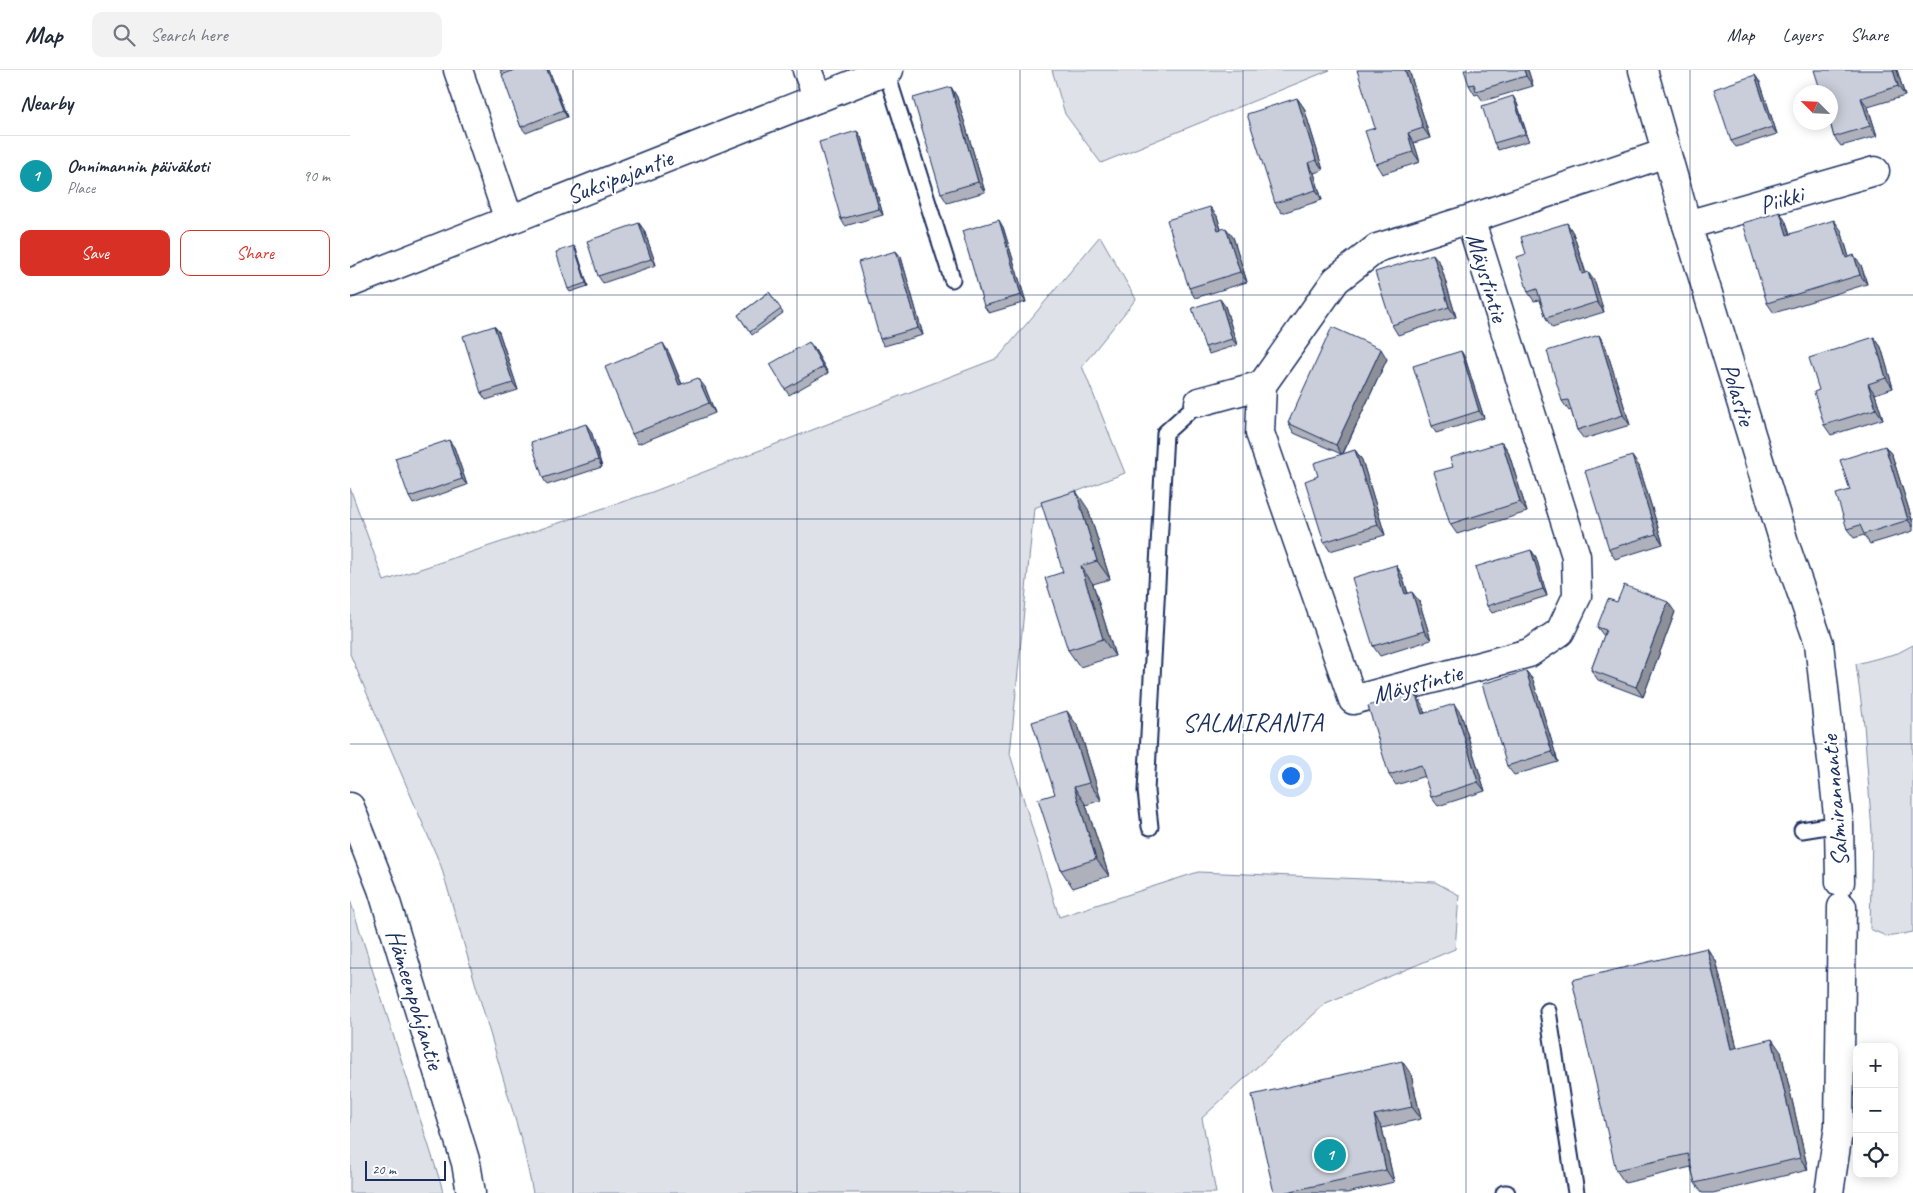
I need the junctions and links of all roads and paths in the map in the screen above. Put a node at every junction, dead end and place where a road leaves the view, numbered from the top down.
1 (458, 70) edge
2 (807, 70) edge
3 (888, 70) edge
4 (1643, 70) edge
5 (818, 98) junction
6 (1666, 153) junction
7 (1875, 171) dead end
8 (509, 220) junction
9 (1470, 220) junction
10 (1687, 225) junction
11 (952, 279) dead end
12 (350, 283) edge
13 (1262, 385) junction
14 (1199, 402) joint
15 (1827, 719) joint
16 (350, 807) edge
17 (1839, 824) junction
18 (1150, 827) dead end
19 (1802, 830) dead end
20 (1548, 1011) dead end
21 (471, 1193) edge
22 (1576, 1193) edge
23 (1829, 1193) edge

1 - 8 street
2 - 5 street
3 - 5 street, Suksipajantie
3 - 11 lane
4 - 6 street, Polastie
5 - 8 street, Suksipajantie
6 - 9 street, Mäystintie
6 - 10 street, Polastie
7 - 10 street, Piikki
8 - 12 street, Suksipajantie
9 - 13 street, Mäystintie
9 - 13 street, Mäystintie
10 - 15 street, Polastie
13 - 14 street
14 - 18 lane
15 - 17 street, Salmirannantie
16 - 21 street, Hämeenpohjantie
17 - 19 lane
17 - 23 street, Salmirannantie
20 - 22 lane

